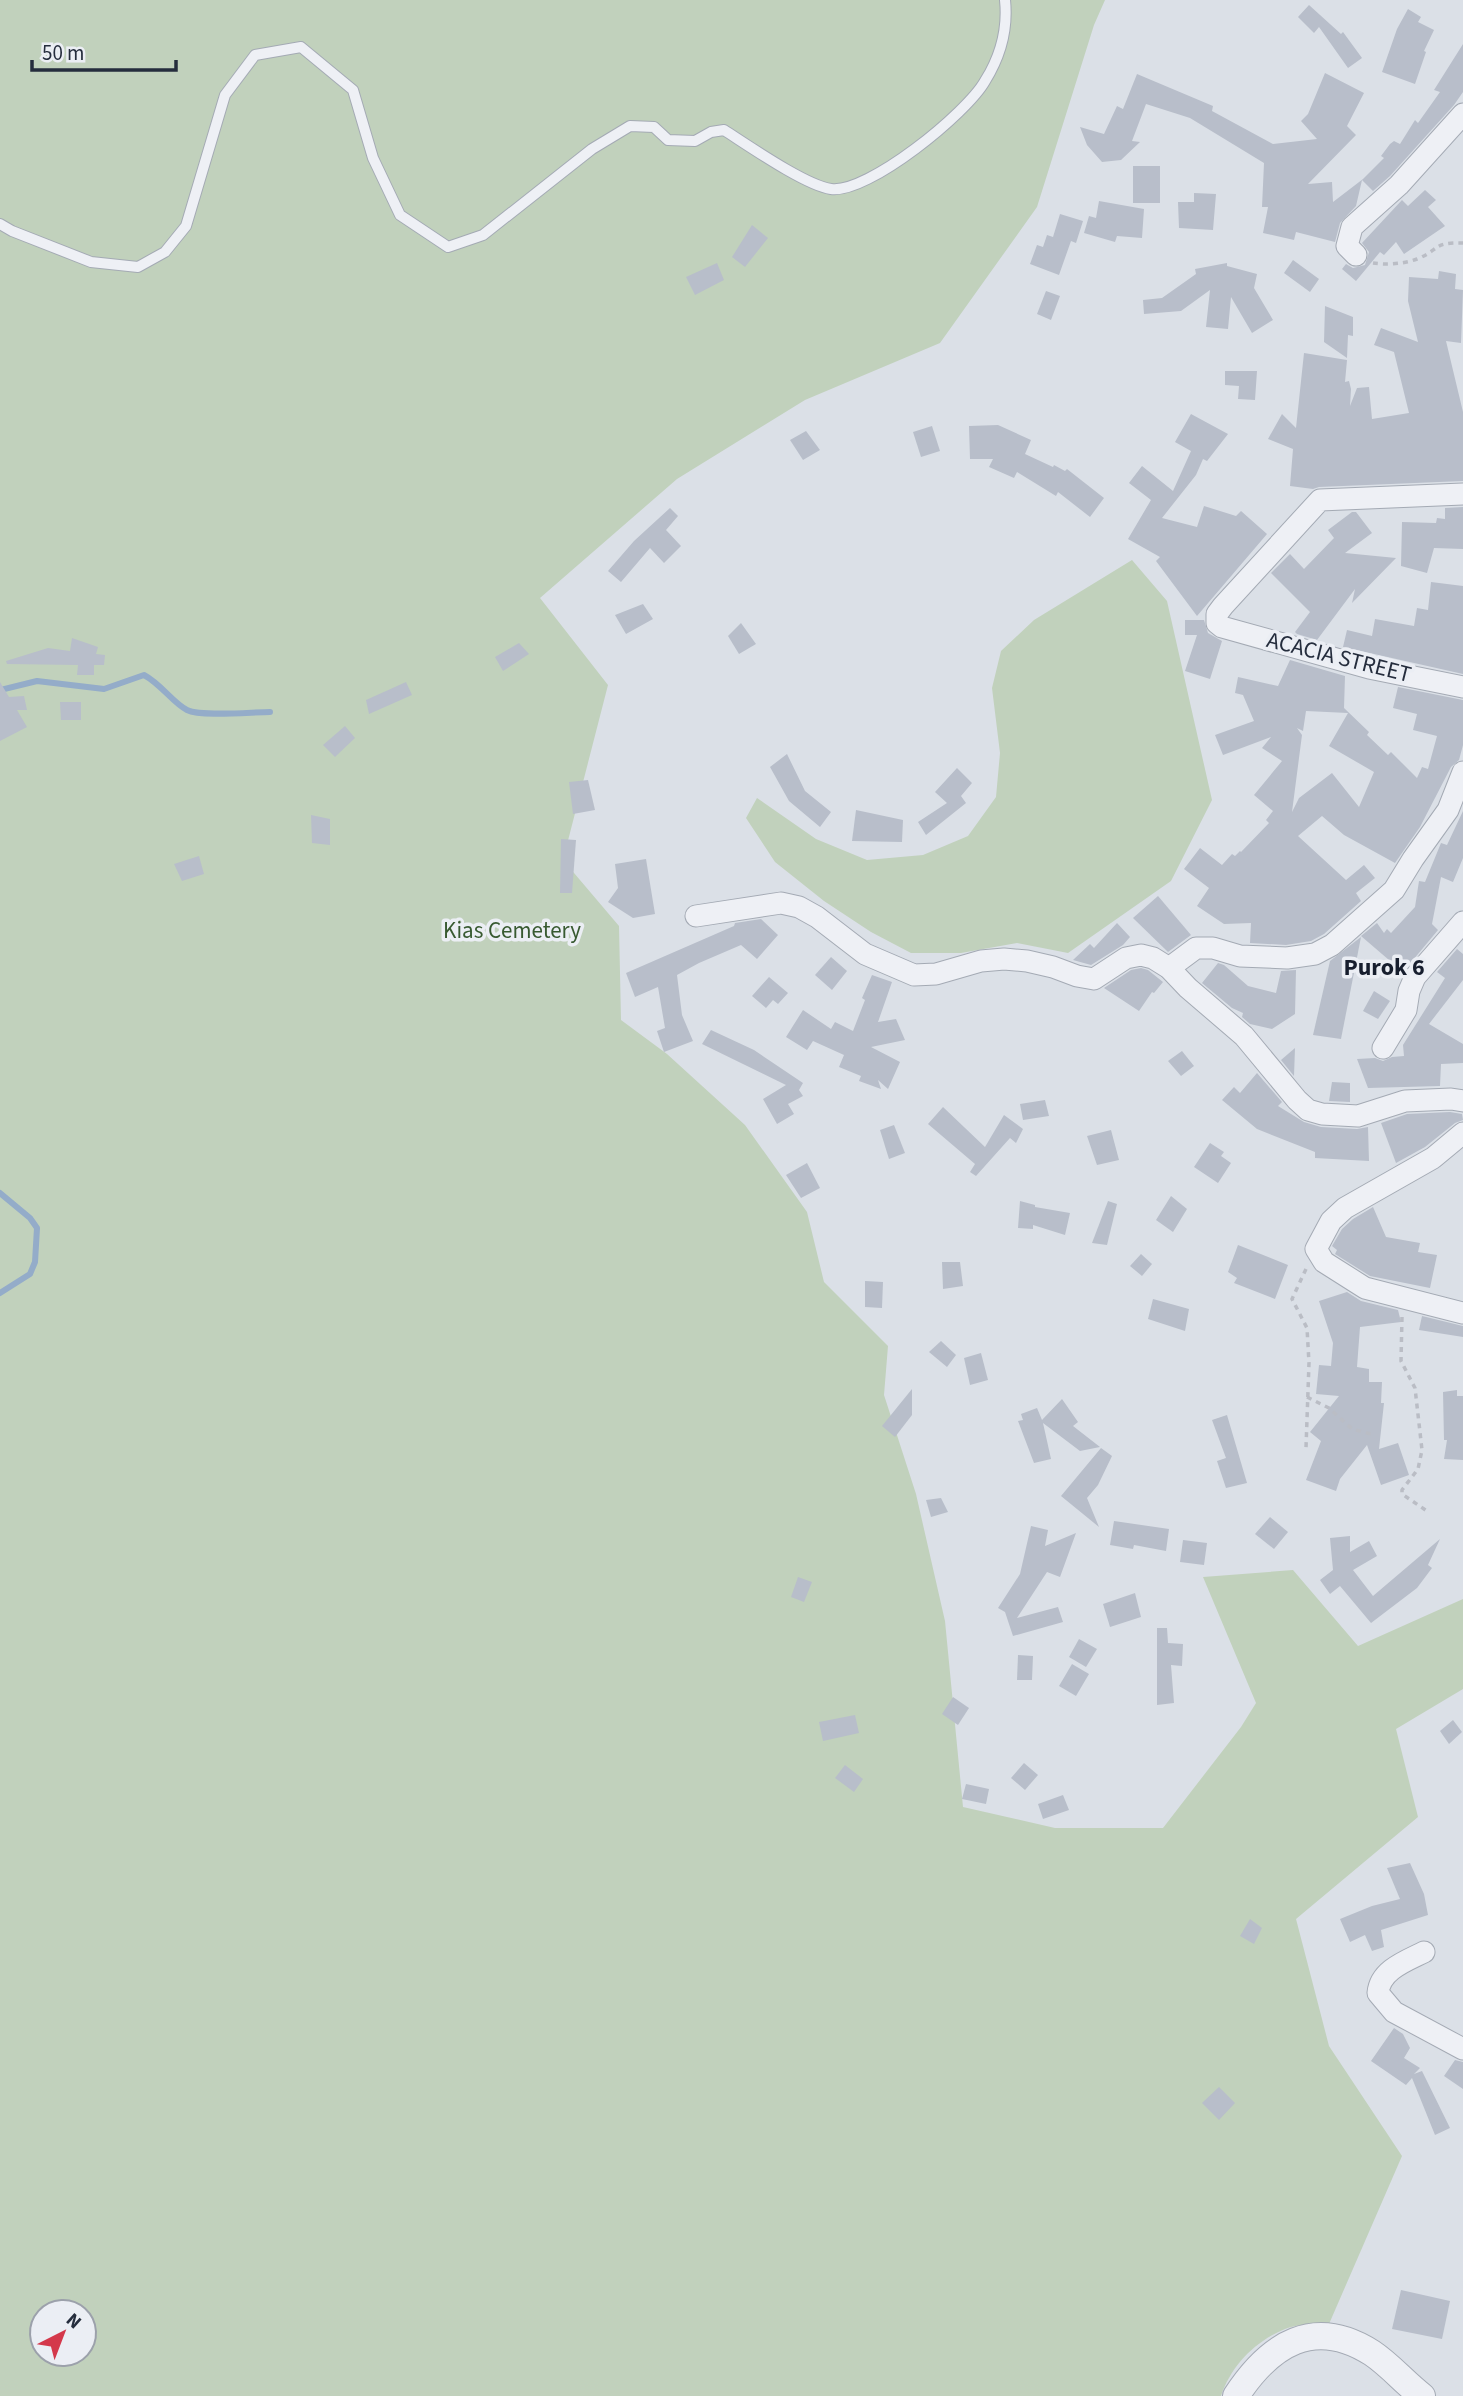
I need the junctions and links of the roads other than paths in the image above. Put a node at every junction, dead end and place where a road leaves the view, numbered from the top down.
1 (1005, 0) edge
2 (1463, 114) edge
3 (0, 224) edge
4 (1356, 255) road end
5 (1463, 494) edge
6 (1463, 687) edge
7 (1463, 772) edge
8 (696, 916) dead end
9 (1463, 922) edge
10 (1170, 968) junction
11 (1383, 1048) dead end
12 (1463, 1101) edge
13 (1463, 1133) edge
14 (1463, 1313) edge
15 (1424, 1952) dead end
16 (1463, 2049) edge
17 (1236, 2396) edge
18 (1422, 2396) edge

1 - 3 lane
2 - 4 street
5 - 6 street, ACACIA STREET
7 - 10 street
8 - 10 street
9 - 11 street
10 - 12 street
13 - 14 street
15 - 16 street
17 - 18 street

